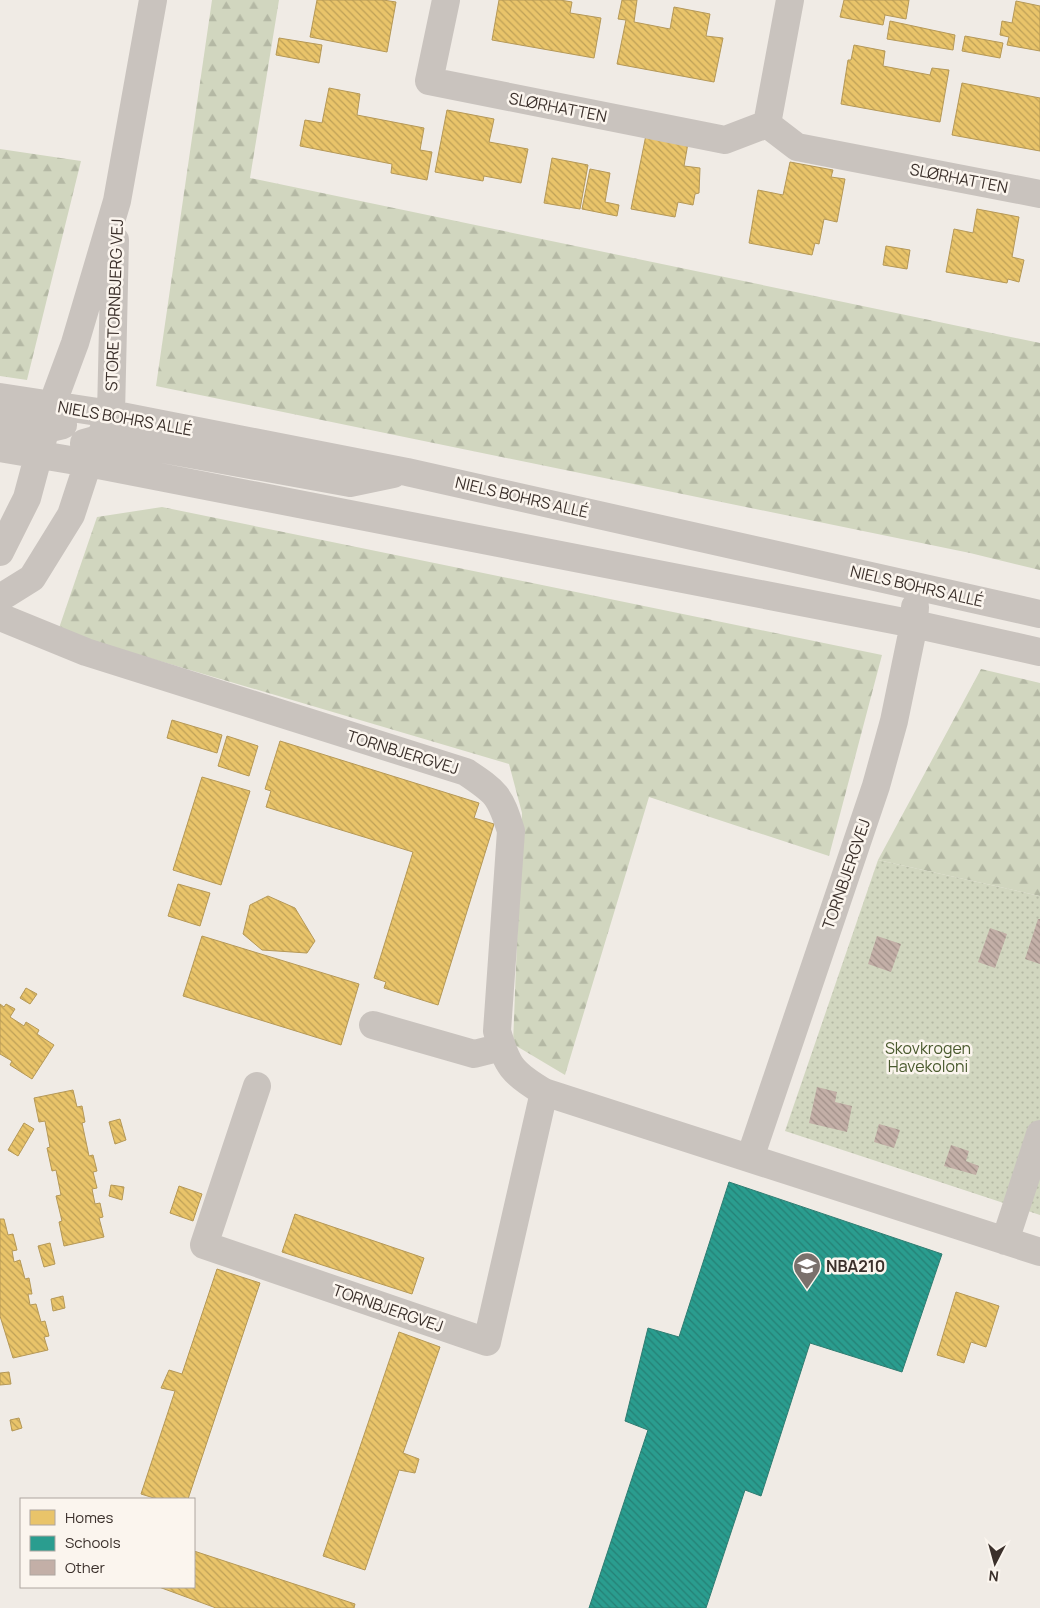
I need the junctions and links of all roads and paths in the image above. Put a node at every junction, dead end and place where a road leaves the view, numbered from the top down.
1 (153, 0) edge
2 (446, 0) edge
3 (790, 0) edge
4 (767, 124) junction
5 (1040, 194) edge
6 (117, 201) junction
7 (0, 397) edge
8 (0, 423) edge
9 (106, 426) junction
10 (46, 430) junction
11 (0, 448) edge
12 (88, 463) junction
13 (0, 552) edge
14 (917, 585) junction
15 (0, 598) edge
16 (1040, 614) edge
17 (0, 617) edge
18 (914, 624) junction
19 (1040, 652) edge
20 (373, 1025) dead end
21 (502, 1046) junction
22 (257, 1086) dead end
23 (544, 1092) junction
24 (1040, 1134) edge
25 (750, 1158) junction
26 (1005, 1240) junction
27 (1040, 1252) edge

1 - 6 street, STORE TORNBJERG VEJ
2 - 4 street, SLØRHATTEN
3 - 4 street
4 - 5 street, SLØRHATTEN
6 - 9 street, STORE TORNBJERG VEJ
6 - 10 street, STORE TORNBJERG VEJ
7 - 10 street, NIELS BOHRS ALLÉ
8 - 10 street
9 - 10 street
9 - 10 street, NIELS BOHRS ALLÉ
9 - 12 street, STORE TORNBJERG VEJ
9 - 14 street, NIELS BOHRS ALLÉ
10 - 11 street, NIELS BOHRS ALLÉ
10 - 12 street, NIELS BOHRS ALLÉ
10 - 13 street, STORE TORNBJERG VEJ
12 - 15 street, STORE TORNBJERG VEJ
12 - 18 street, NIELS BOHRS ALLÉ
14 - 16 street, NIELS BOHRS ALLÉ
14 - 18 street, TORNBJERGVEJ
17 - 21 street, TORNBJERGVEJ
18 - 19 street, NIELS BOHRS ALLÉ
18 - 25 street, TORNBJERGVEJ
20 - 21 street
21 - 23 street, TORNBJERGVEJ
22 - 23 street, TORNBJERGVEJ
23 - 25 street, TORNBJERGVEJ
24 - 26 street
25 - 26 street, TORNBJERGVEJ
26 - 27 street, TORNBJERGVEJ

